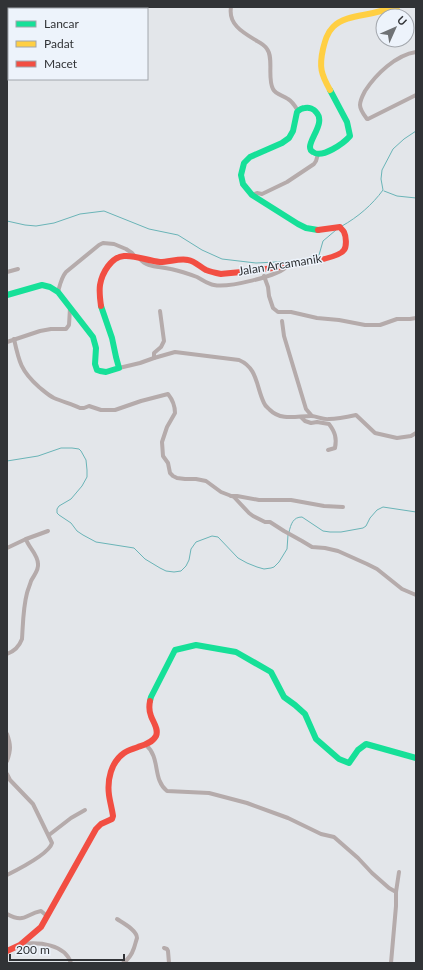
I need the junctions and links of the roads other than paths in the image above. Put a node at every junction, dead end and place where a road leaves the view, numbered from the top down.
1 (231, 7) edge
2 (397, 7) edge
3 (416, 52) edge
4 (416, 96) edge
5 (298, 110) junction
6 (318, 154) junction
7 (252, 195) junction
8 (137, 258) junction
9 (287, 265) junction
10 (18, 269) dead end
11 (7, 272) edge
12 (264, 276) junction
13 (58, 292) junction
14 (7, 295) edge
15 (70, 308) junction
16 (160, 311) dead end
17 (416, 318) edge
18 (282, 321) dead end
19 (14, 339) junction
20 (7, 342) edge
21 (154, 358) junction
22 (119, 368) junction
23 (312, 416) junction
24 (301, 417) junction
25 (416, 433) edge
26 (328, 450) dead end
27 (229, 496) junction
28 (343, 507) dead end
29 (48, 531) dead end
30 (26, 538) junction
31 (7, 548) edge
32 (416, 595) edge
33 (7, 654) edge
34 (7, 734) edge
35 (146, 745) junction
36 (416, 758) edge
37 (7, 761) edge
38 (7, 774) edge
39 (86, 810) dead end
40 (48, 835) junction
41 (399, 872) dead end
42 (7, 875) edge
43 (396, 892) junction
44 (7, 914) edge
45 (47, 916) junction
46 (117, 919) dead end
47 (20, 944) junction
48 (164, 948) dead end
49 (7, 951) edge
50 (71, 963) edge
51 (124, 963) edge
52 (169, 963) edge
53 (390, 963) edge

1 - 5 street
2 - 6 street
3 - 4 street
5 - 6 street
5 - 7 street, Jalan Arcamanik
6 - 7 street
7 - 9 street, Jalan Arcamanik
8 - 9 street, Jalan Arcamanik
8 - 12 street
8 - 13 street
8 - 22 street, Jalan Arcamanik
9 - 12 street
10 - 11 street
12 - 17 street
13 - 14 street
13 - 15 street
15 - 19 street
15 - 22 street
16 - 21 street
18 - 23 street
19 - 20 street
19 - 27 street
21 - 22 street
21 - 24 street
23 - 24 street
23 - 25 street
24 - 26 street
27 - 28 street
27 - 32 street
29 - 30 street
30 - 31 street
30 - 33 street
34 - 37 street
35 - 36 street
35 - 43 street
35 - 45 street
38 - 40 street
39 - 40 street
40 - 42 street
41 - 43 street
43 - 53 street
44 - 45 street
45 - 47 street
46 - 51 street
47 - 49 street
47 - 50 street
48 - 52 street

